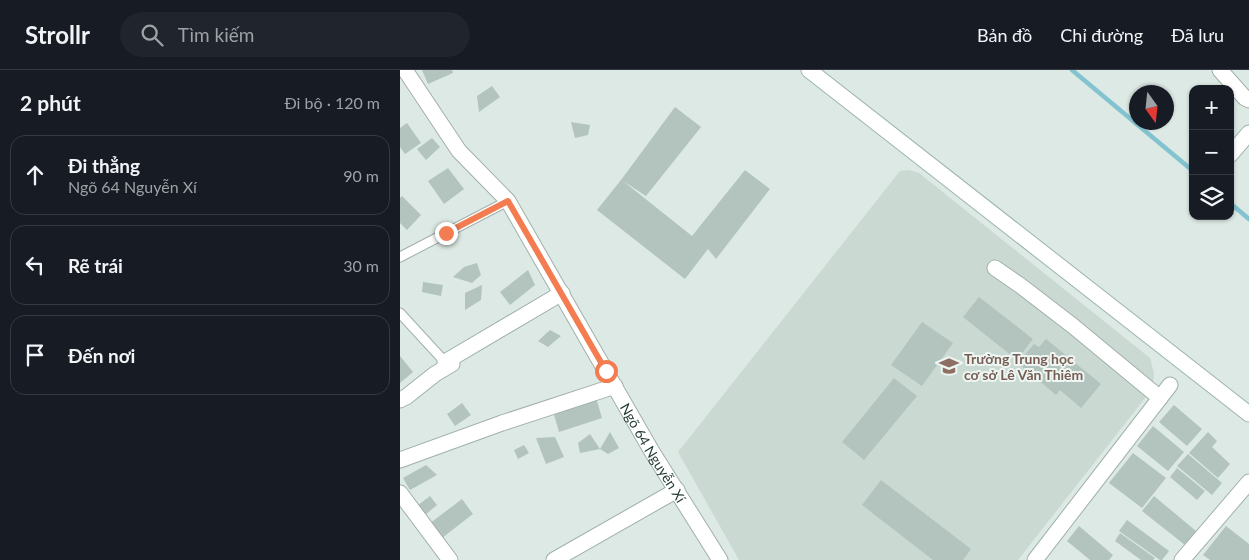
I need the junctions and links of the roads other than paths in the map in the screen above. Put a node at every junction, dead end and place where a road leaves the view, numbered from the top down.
1 (404, 70) edge
2 (809, 70) edge
3 (1220, 70) edge
4 (1249, 100) edge
5 (1249, 133) edge
6 (1234, 150) edge
7 (508, 201) junction
8 (400, 257) edge
9 (995, 268) dead end
10 (562, 294) junction
11 (400, 313) edge
12 (445, 362) junction
13 (1170, 385) dead end
14 (615, 386) junction
15 (1160, 398) junction
16 (400, 400) edge
17 (1249, 414) edge
18 (400, 460) edge
19 (1249, 482) edge
20 (677, 490) junction
21 (400, 493) edge
22 (450, 560) edge
23 (554, 560) edge
24 (720, 560) edge
25 (1035, 560) edge
26 (1182, 560) edge

1 - 7 street, Ngõ 64 Nguyễn Xí
2 - 17 street
3 - 4 street
5 - 6 street
7 - 8 lane
7 - 10 street, Ngõ 64 Nguyễn Xí
9 - 15 street
10 - 12 street
10 - 14 street, Ngõ 64 Nguyễn Xí
11 - 12 lane
12 - 16 street
13 - 15 street
14 - 18 street
14 - 20 street, Ngõ 64 Nguyễn Xí
15 - 25 street
19 - 26 street
20 - 23 street
20 - 24 street, Ngõ 64 Nguyễn Xí
21 - 22 street

